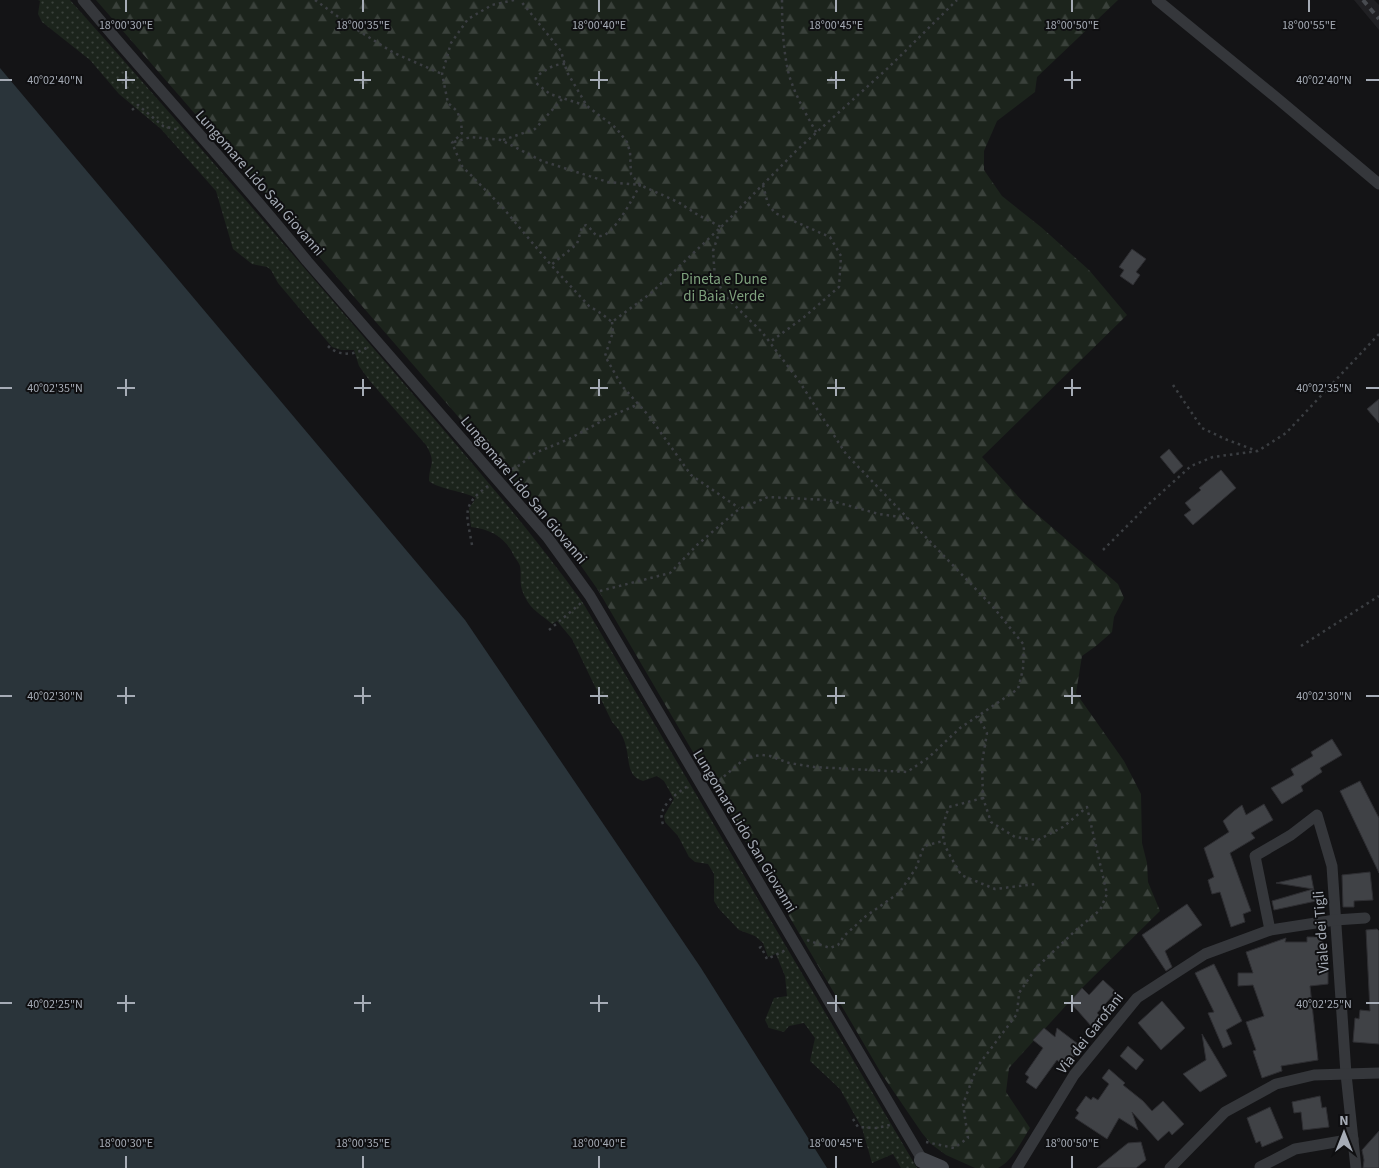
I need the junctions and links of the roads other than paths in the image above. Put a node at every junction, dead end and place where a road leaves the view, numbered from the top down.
1 (83, 0) edge
2 (1157, 0) edge
3 (1379, 184) edge
4 (1365, 918) dead end
5 (1335, 920) junction
6 (1270, 930) junction
7 (1379, 1073) edge
8 (1346, 1074) junction
9 (1353, 1140) junction
10 (921, 1159) edge
11 (1260, 1166) dead end
12 (941, 1168) edge
13 (1017, 1168) edge
14 (1170, 1168) edge
15 (1356, 1168) edge

1 - 10 street, Lungomare Lido San Giovanni
2 - 3 street
4 - 5 street, Via dei Garofani
5 - 6 street, Via dei Garofani
5 - 6 street, Viale dei Tigli
5 - 8 street, Viale dei Tigli
6 - 13 street, Via dei Garofani
7 - 8 street
8 - 9 street, Viale dei Tigli
8 - 14 street
9 - 11 street
9 - 15 street, Viale dei Tigli
10 - 12 street

